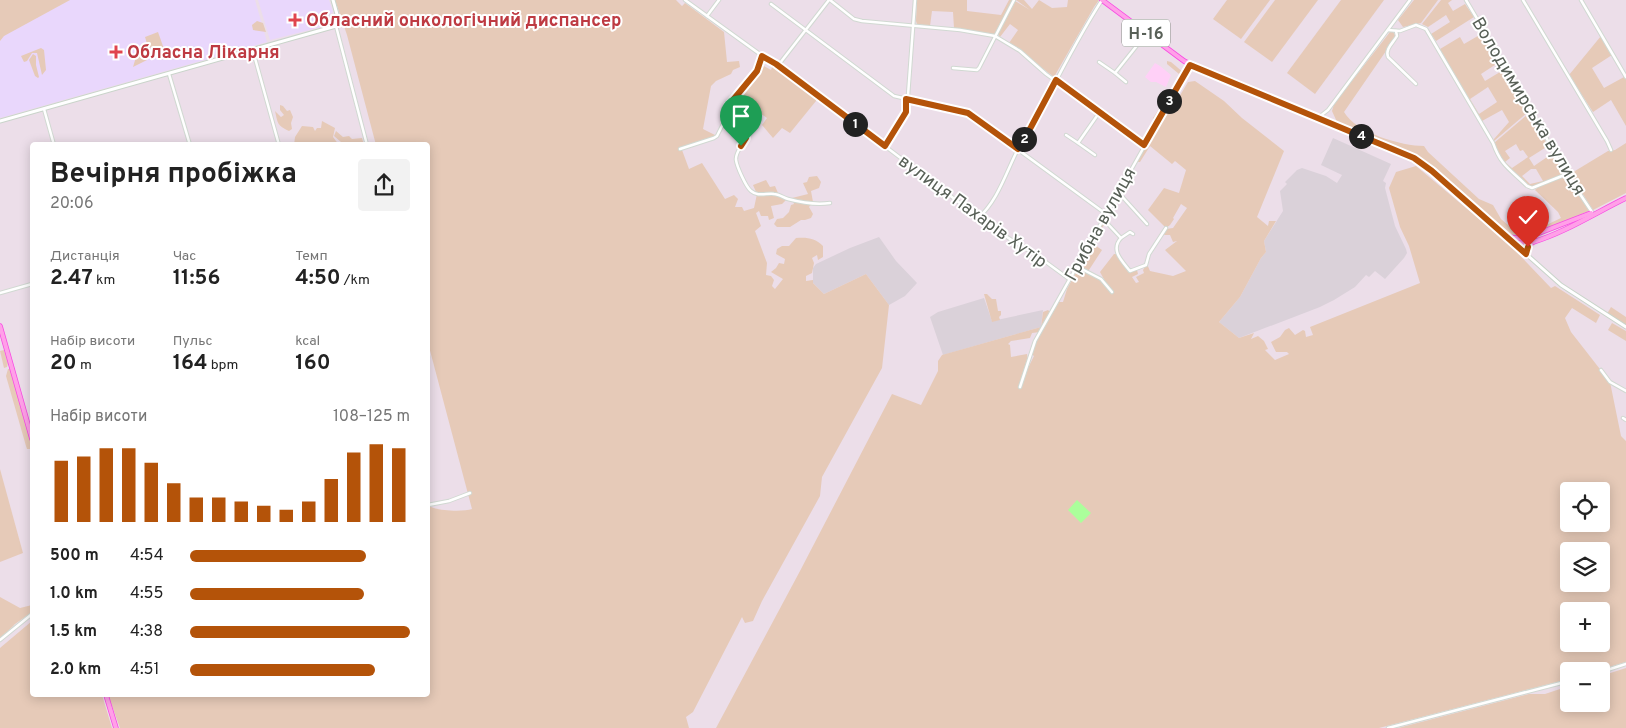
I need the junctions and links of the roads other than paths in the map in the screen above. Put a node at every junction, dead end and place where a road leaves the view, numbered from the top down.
1 (333, 0) edge
2 (685, 0) edge
3 (719, 0) edge
4 (829, 0) edge
5 (915, 0) edge
6 (1014, 0) edge
7 (1102, 0) edge
8 (1410, 0) edge
9 (1466, 0) edge
10 (1523, 0) edge
11 (1582, 0) edge
12 (771, 4) dead end
13 (707, 16) junction
14 (364, 17) dead end
15 (338, 26) junction
16 (913, 26) junction
17 (806, 30) junction
18 (1388, 30) junction
19 (1396, 31) junction
20 (1147, 33) junction
21 (995, 36) junction
22 (253, 51) junction
23 (762, 56) junction
24 (1099, 62) dead end
25 (776, 64) junction
26 (1190, 65) junction
27 (953, 68) dead end
28 (1116, 73) junction
29 (169, 74) junction
30 (1626, 77) edge
31 (1056, 80) junction
32 (1126, 82) dead end
33 (1416, 84) dead end
34 (906, 99) junction
35 (44, 109) junction
36 (1099, 113) junction
37 (1318, 117) junction
38 (726, 118) junction
39 (0, 121) edge
40 (1066, 135) dead end
41 (53, 142) edge
42 (189, 142) edge
43 (278, 142) edge
44 (367, 142) edge
45 (1078, 143) junction
46 (1144, 145) junction
47 (885, 146) junction
48 (680, 149) dead end
49 (1018, 149) junction
50 (1611, 150) dead end
51 (1095, 155) dead end
52 (1567, 174) junction
53 (1118, 192) junction
54 (1626, 198) edge
55 (830, 203) dead end
56 (1600, 210) junction
57 (1592, 212) junction
58 (1105, 215) junction
59 (978, 218) junction
60 (1101, 222) junction
61 (1106, 222) junction
62 (1147, 224) dead end
63 (1166, 228) dead end
64 (1133, 234) dead end
65 (1508, 237) junction
66 (1120, 238) junction
67 (1532, 242) junction
68 (1526, 254) junction
69 (1076, 266) junction
70 (1069, 279) junction
71 (30, 285) edge
72 (1112, 292) dead end
73 (0, 294) edge
74 (0, 326) edge
75 (1626, 327) edge
76 (1601, 370) dead end
77 (1020, 387) dead end
78 (1626, 391) edge
79 (30, 432) edge
80 (470, 493) dead end
81 (430, 505) edge
82 (30, 616) edge
83 (0, 640) edge
84 (1626, 664) edge
85 (1610, 669) edge
86 (1560, 684) edge
87 (107, 697) edge
88 (116, 728) edge
89 (1388, 728) edge

1 - 15 street
2 - 13 street, вулиця Пахарів Хутір
3 - 13 street
4 - 16 street
4 - 17 street
5 - 16 street
6 - 21 street
7 - 20 main road, Н-16
7 - 31 street
8 - 18 street
9 - 52 street, Володимирська вулиця
10 - 50 street
11 - 30 street
12 - 17 street
13 - 23 street, вулиця Пахарів Хутір
14 - 15 street
15 - 22 street
15 - 44 street
16 - 21 street
16 - 34 street
17 - 25 street
17 - 34 street
18 - 19 street
18 - 37 street
19 - 33 street
19 - 52 street
20 - 26 main road, Н-16
20 - 28 street
21 - 27 street
21 - 31 street
22 - 29 street
22 - 43 street
23 - 25 street, вулиця Пахарів Хутір
23 - 38 street
24 - 28 street
25 - 47 street, вулиця Пахарів Хутір
26 - 37 main road, Н-16
26 - 46 street, Грибна вулиця
28 - 32 street
29 - 35 street
29 - 42 street
31 - 36 street
31 - 49 street
34 - 47 street
34 - 49 street
35 - 39 street
35 - 41 street
36 - 45 street
36 - 46 street
37 - 65 main road, Н-16
38 - 48 street
38 - 55 street
40 - 45 street
45 - 51 street
46 - 53 street, Грибна вулиця
47 - 59 street, вулиця Пахарів Хутір
49 - 58 street
49 - 59 street
52 - 57 street, Володимирська вулиця
53 - 58 street, Грибна вулиця
53 - 62 street
54 - 56 main road
56 - 57 main road
56 - 67 main road
57 - 65 main road
58 - 60 street, Грибна вулиця
58 - 61 street
59 - 70 street, вулиця Пахарів Хутір
60 - 61 street
60 - 69 street, Грибна вулиця
61 - 66 street
63 - 66 street
64 - 66 street
65 - 67 main road, Н-16
65 - 68 main road
67 - 68 main road
68 - 75 street
69 - 70 street, Грибна вулиця
69 - 72 street
70 - 77 street, Грибна вулиця
71 - 73 street
74 - 79 main road
76 - 78 street
80 - 81 street
82 - 83 street
84 - 85 street
86 - 89 street
87 - 88 main road

